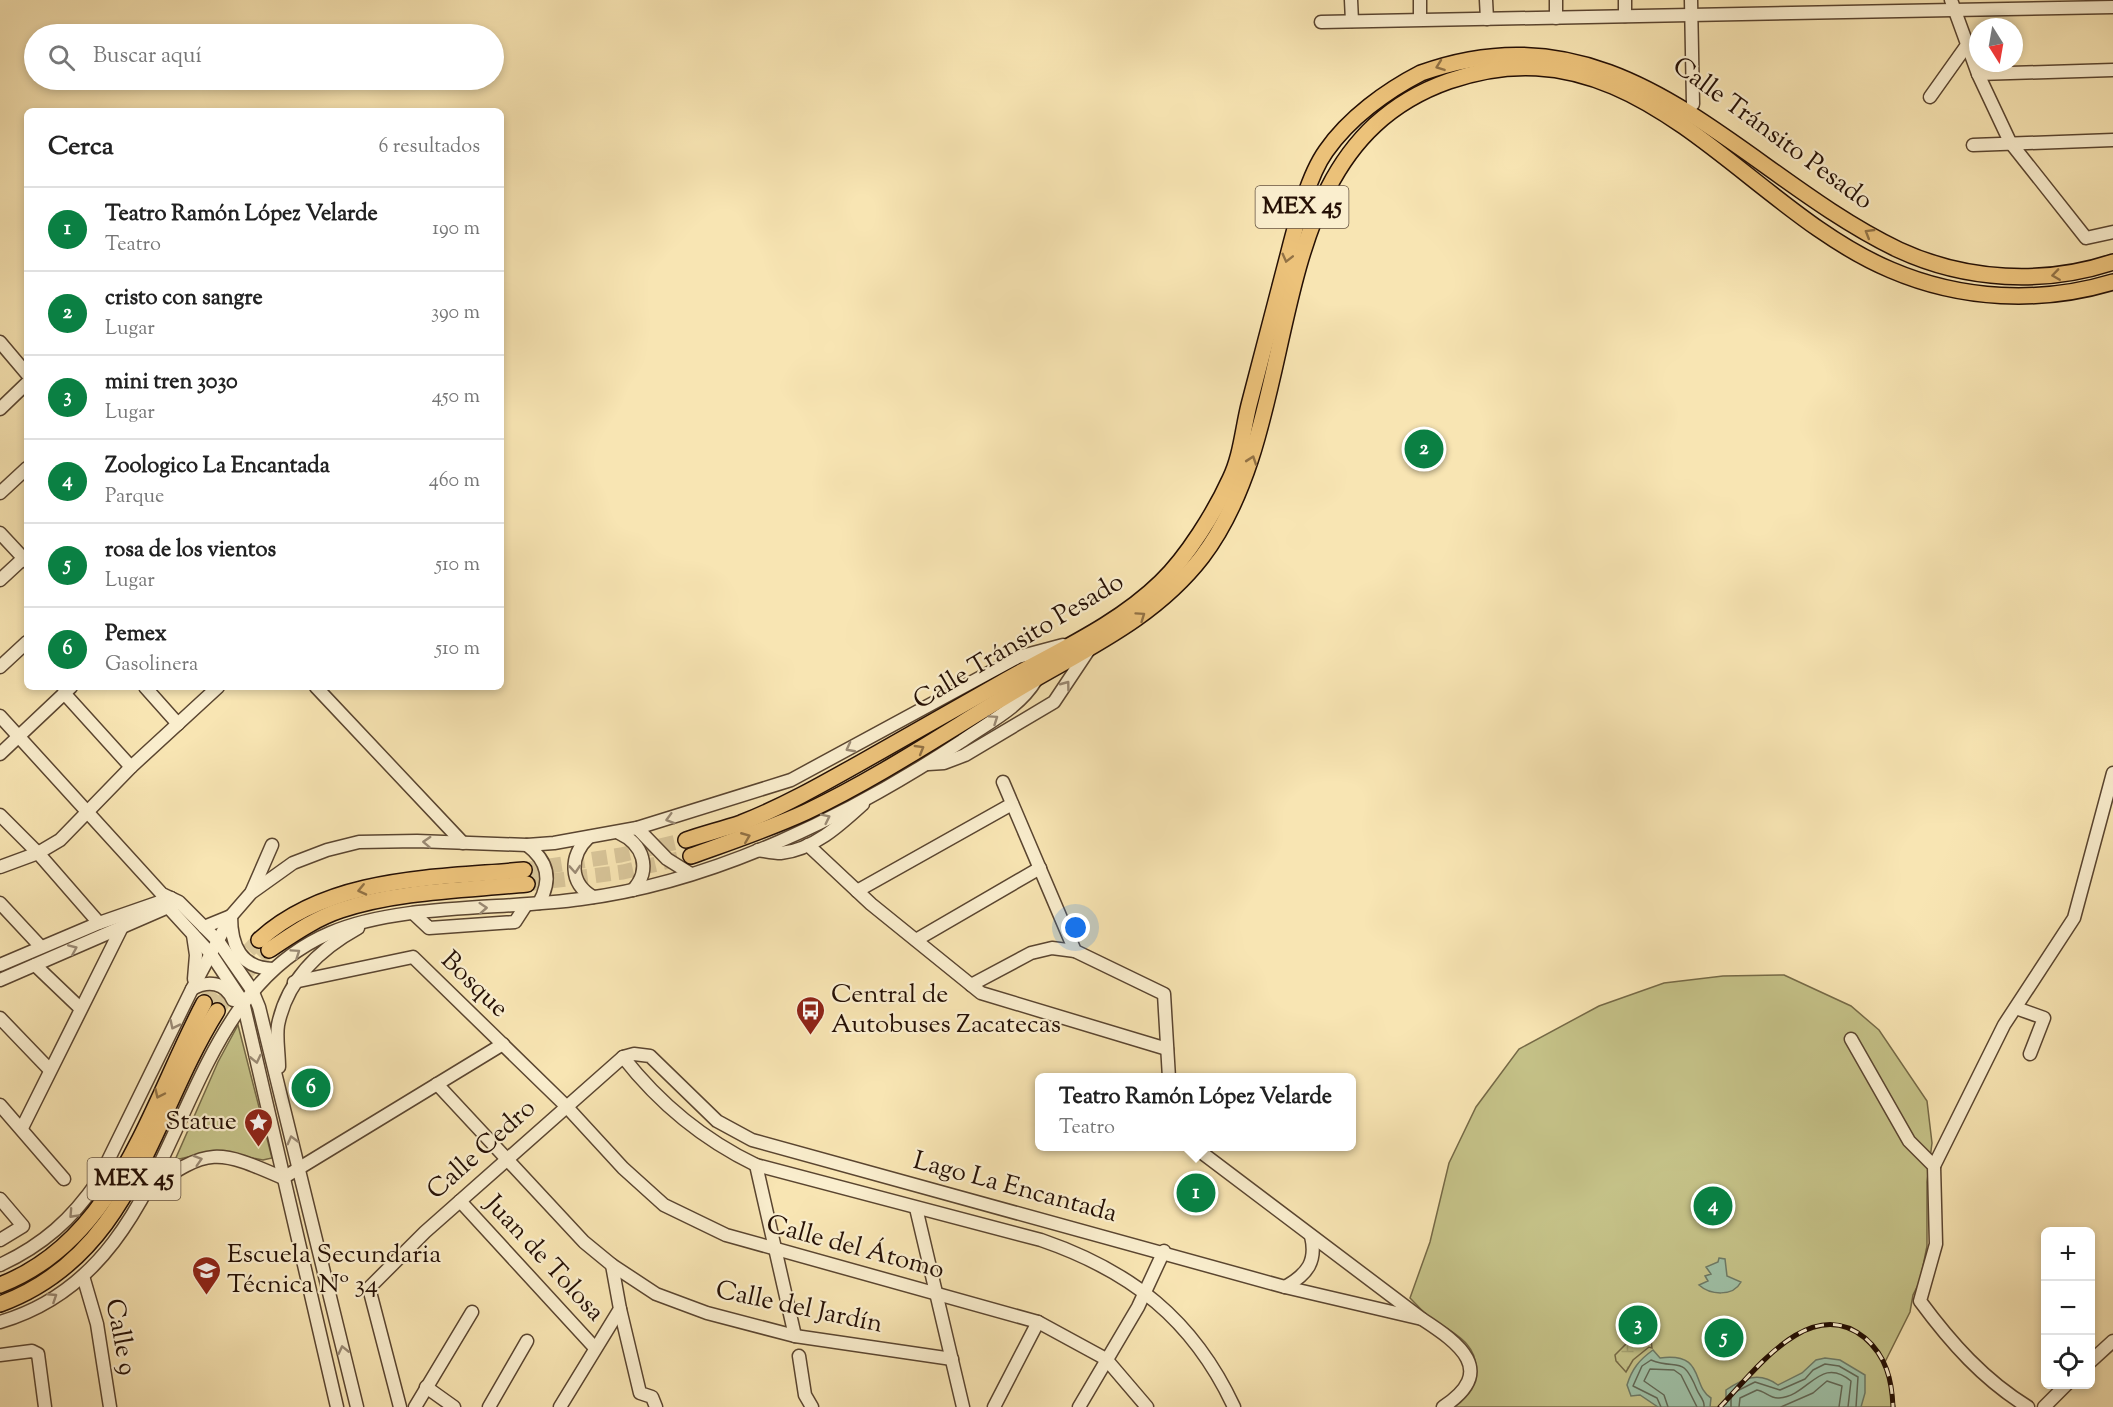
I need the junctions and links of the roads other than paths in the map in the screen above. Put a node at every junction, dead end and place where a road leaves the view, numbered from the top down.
1 (1351, 0) edge
2 (1420, 0) edge
3 (1486, 0) edge
4 (1556, 0) edge
5 (1625, 0) edge
6 (1691, 0) edge
7 (1952, 4) edge
8 (1878, 5) edge
9 (1755, 6) edge
10 (1817, 6) edge
11 (2113, 7) edge
12 (1692, 14) junction
13 (1625, 16) junction
14 (1556, 18) junction
15 (1420, 19) junction
16 (1487, 19) junction
17 (1352, 21) junction
18 (1321, 22) dead end
19 (1967, 45) junction
20 (2113, 70) edge
21 (1978, 74) junction
22 (1930, 97) dead end
23 (1693, 104) junction
24 (2113, 140) edge
25 (2010, 142) junction
26 (1973, 145) dead end
27 (2113, 232) edge
28 (2113, 262) edge
29 (2113, 282) edge
30 (0, 342) edge
31 (24, 370) edge
32 (24, 387) edge
33 (0, 409) edge
34 (24, 471) edge
35 (0, 493) edge
36 (0, 533) edge
37 (24, 556) edge
38 (24, 560) edge
39 (0, 580) edge
40 (1073, 642) junction
41 (24, 645) edge
42 (1088, 651) junction
43 (0, 667) edge
44 (1037, 678) junction
45 (67, 690) edge
46 (147, 690) edge
47 (215, 690) edge
48 (319, 690) edge
49 (0, 716) edge
50 (178, 724) junction
51 (19, 736) junction
52 (0, 754) edge
53 (927, 764) junction
54 (131, 767) junction
55 (2113, 773) edge
56 (1003, 782) dead end
57 (879, 790) junction
58 (1012, 804) junction
59 (87, 813) junction
60 (0, 815) edge
61 (637, 828) junction
62 (619, 832) junction
63 (589, 837) junction
64 (686, 840) tunnel mouth
65 (463, 843) junction
66 (527, 844) junction
67 (272, 845) dead end
68 (808, 845) junction
69 (758, 850) junction
70 (38, 852) junction
71 (691, 856) tunnel mouth
72 (0, 867) edge
73 (1040, 868) junction
74 (691, 874) junction
75 (526, 877) tunnel mouth
76 (633, 890) junction
77 (857, 891) junction
78 (251, 893) junction
79 (593, 897) junction
80 (169, 900) junction
81 (0, 903) edge
82 (532, 904) junction
83 (231, 916) junction
84 (375, 919) junction
85 (99, 922) junction
86 (121, 929) junction
87 (199, 931) junction
88 (916, 940) junction
89 (218, 941) junction
90 (264, 945) tunnel mouth
91 (41, 947) junction
92 (1075, 951) junction
93 (211, 954) junction
94 (0, 964) edge
95 (35, 965) junction
96 (273, 969) junction
97 (0, 980) edge
98 (294, 982) junction
99 (971, 985) junction
100 (192, 989) junction
101 (252, 990) junction
102 (243, 1002) junction
103 (80, 1008) junction
104 (2016, 1008) junction
105 (234, 1016) junction
106 (0, 1018) edge
107 (1851, 1039) dead end
108 (503, 1044) junction
109 (1167, 1049) junction
110 (2030, 1053) dead end
111 (623, 1057) junction
112 (49, 1070) junction
113 (1169, 1073) edge
114 (437, 1084) junction
115 (279, 1086) junction
116 (0, 1105) edge
117 (566, 1106) junction
118 (22, 1128) junction
119 (1200, 1151) edge
120 (508, 1157) junction
121 (756, 1165) junction
122 (1934, 1166) junction
123 (300, 1168) junction
124 (284, 1178) junction
125 (64, 1179) dead end
126 (148, 1190) junction
127 (956, 1195) junction
128 (0, 1199) edge
129 (460, 1201) junction
130 (916, 1208) junction
131 (950, 1216) junction
132 (1311, 1236) junction
133 (0, 1240) edge
134 (774, 1249) junction
135 (1164, 1251) junction
136 (0, 1265) edge
137 (612, 1265) junction
138 (83, 1276) junction
139 (0, 1285) edge
140 (1286, 1287) junction
141 (1145, 1292) junction
142 (934, 1293) junction
143 (0, 1304) edge
144 (620, 1309) junction
145 (472, 1312) dead end
146 (1422, 1319) junction
147 (0, 1322) edge
148 (1038, 1322) junction
149 (795, 1336) junction
150 (527, 1341) dead end
151 (2113, 1341) edge
152 (595, 1348) junction
153 (0, 1355) edge
154 (799, 1356) dead end
155 (2095, 1358) edge
156 (952, 1359) junction
157 (1106, 1359) junction
158 (426, 1387) junction
159 (2062, 1389) edge
160 (45, 1407) edge
161 (110, 1407) edge
162 (338, 1407) edge
163 (357, 1407) edge
164 (400, 1407) edge
165 (416, 1407) edge
166 (454, 1407) edge
167 (489, 1407) edge
168 (560, 1407) edge
169 (656, 1407) edge
170 (813, 1407) edge
171 (963, 1407) edge
172 (994, 1407) edge
173 (1079, 1407) edge
174 (1147, 1407) edge
175 (1234, 1407) edge
176 (1443, 1407) edge
177 (2028, 1407) edge
178 (2044, 1407) edge

1 - 17 street
2 - 15 street
3 - 16 street
4 - 14 street
5 - 13 street
6 - 12 street
7 - 8 street
7 - 11 street
7 - 19 street
8 - 10 street
9 - 10 street
9 - 12 street
12 - 13 street
12 - 23 street
13 - 14 street
14 - 16 street
15 - 16 street
15 - 17 street
17 - 18 street
19 - 21 street
19 - 22 street
20 - 21 street
21 - 25 street
28 -> 23 main road, Calle Tránsito Pesado / MEX 45
23 -> 40 main road, Calle Tránsito Pesado / MEX 45
24 - 25 street
25 - 26 street
25 - 27 street
42 -> 29 main road, Calle Tránsito Pesado / MEX 45
30 - 31 street
32 - 33 street
34 - 35 street
36 - 37 street
38 - 39 street
40 -> 61 street
40 - 64 main road, Calle Tránsito Pesado / MEX 45
41 - 43 street
42 - 44 main road, Calle Tránsito Pesado / MEX 45
53 -> 42 street
53 -> 44 street
71 -> 44 main road, Calle Tránsito Pesado / MEX 45
45 - 51 street
45 - 54 street
46 - 50 street
47 - 50 street
48 - 65 street
49 - 51 street
50 - 54 street
51 - 52 street
51 - 59 street
53 - 57 street
54 - 59 street
55 - 104 street
56 - 58 street
57 - 68 street
69 -> 57 street
58 - 73 street
58 - 77 street
59 - 70 street
59 - 80 street
60 - 70 street
61 - 62 street
61 - 74 street
62 - 63 street
62 - 76 street
63 - 66 street
63 -> 79 street
65 - 66 street
65 -> 78 street
66 - 82 street
67 - 78 street
68 - 69 street
68 - 77 street
69 - 74 street
70 - 72 street
70 - 85 street
73 - 88 street
73 - 92 street
74 - 76 street
75 - 90 main road
76 - 79 street
77 - 88 street
78 - 83 street
79 - 82 street
80 - 85 street
80 - 86 street
80 - 87 street
81 - 91 street
84 -> 82 street
83 - 87 street
83 - 89 street
83 - 96 street
96 -> 84 street
84 - 98 street
85 - 91 street
95 -> 86 street
86 - 103 street
87 - 89 street
87 - 93 street
87 - 100 street
88 - 99 street
89 - 93 street
89 - 101 street
91 - 94 street
92 - 99 street
92 - 109 street
93 - 100 street
93 - 102 street
95 - 97 street
95 - 103 street
96 - 101 street
98 - 108 street, Bosque
98 - 115 street
99 - 109 street
100 - 105 street
100 -> 136 street
101 - 102 street
101 - 115 street
102 - 105 street
102 -> 124 street
103 - 112 street
104 - 110 street
104 - 122 street
105 - 126 street
106 - 112 street
107 - 122 street
108 - 114 street
108 - 117 street, Bosque
109 - 113 street
111 - 117 street, Calle Cedro
111 - 121 street
111 - 127 street, Lago La Encantada
112 - 118 street
114 - 120 street, Calle del Jardín
114 - 123 street
123 -> 115 street
116 - 118 street
117 - 120 street, Calle Cedro
117 - 134 street, Calle del Átomo
118 - 125 street
119 - 132 street
120 - 129 street, Calle Cedro
120 - 137 street, Calle del Jardín
121 - 130 street
121 - 134 street
122 - 177 street
123 - 124 street
163 -> 123 street
126 -> 124 street
124 - 162 street
126 - 138 street
127 - 131 street
127 - 135 street, Lago La Encantada
128 - 133 street
129 - 152 street, Juan de Tolosa
129 - 164 street, Calle Cedro
130 - 131 street
130 - 142 street
131 - 141 street
132 - 140 street
132 - 146 street
134 - 142 street, Calle del Átomo
134 - 149 street
135 - 140 street, Lago La Encantada
135 - 141 street
137 - 144 street
137 - 149 street, Calle del Jardín
147 -> 138 street
138 - 161 street, Calle 9
143 -> 139 main road, MEX 45
140 - 146 street, Lago La Encantada
141 - 157 street
141 - 175 street
142 - 148 street, Calle del Átomo
142 - 156 street
144 - 152 street
144 - 169 street
145 - 158 street
146 - 176 street
148 - 157 street, Calle del Átomo
148 - 172 street
149 - 156 street, Calle del Jardín
150 - 167 street
151 - 155 street
152 - 168 street
153 - 160 street
154 - 170 street
156 - 171 street
157 - 173 street
157 - 174 street, Calle del Átomo
158 - 165 street
158 - 166 street
159 - 178 street

